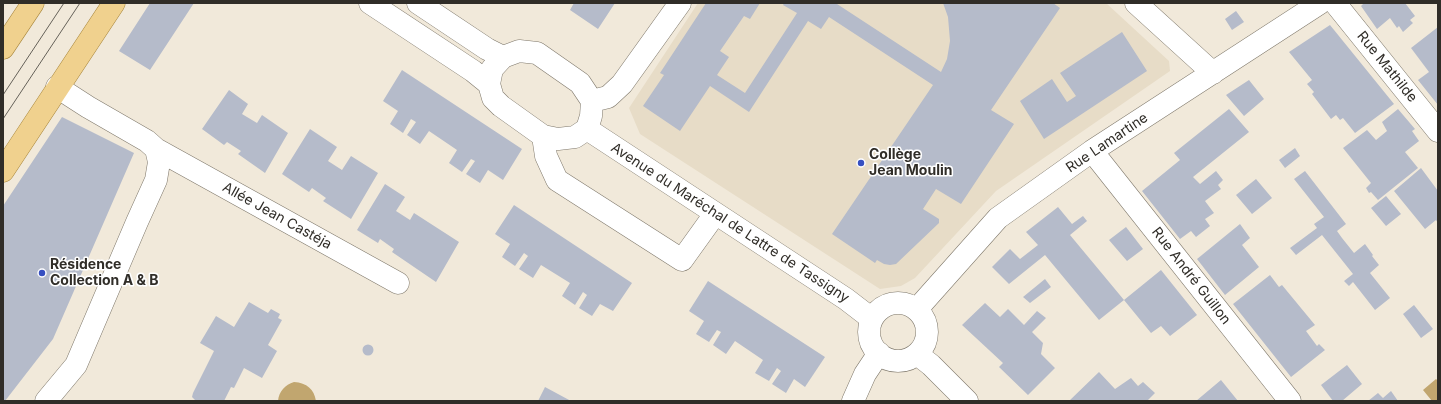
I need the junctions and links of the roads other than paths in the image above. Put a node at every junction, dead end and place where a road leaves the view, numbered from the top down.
1 (33, 3) edge
2 (114, 3) edge
3 (370, 3) edge
4 (418, 3) edge
5 (680, 3) edge
6 (1136, 3) edge
7 (1320, 3) edge
8 (1335, 3) edge
9 (3, 48) edge
10 (503, 57) junction
11 (1213, 73) junction
12 (489, 84) junction
13 (58, 87) junction
14 (592, 101) junction
15 (587, 129) junction
16 (1438, 131) edge
17 (543, 136) junction
18 (156, 149) junction
19 (1092, 151) junction
20 (3, 170) edge
21 (715, 214) junction
22 (398, 283) dead end
23 (917, 309) junction
24 (872, 319) junction
25 (879, 353) junction
26 (917, 354) junction
27 (46, 401) edge
28 (853, 401) edge
29 (967, 401) edge
30 (1290, 401) edge

1 - 9 main road
2 - 13 main road
3 - 12 street
4 - 10 street
5 - 14 street
6 - 11 street
7 - 11 street, Rue Lamartine
8 - 16 street, Rue Mathilde
10 - 12 street
10 - 14 street
11 - 19 street, Rue Lamartine
12 - 17 street
13 - 18 street, Allée Jean Castéja
13 - 20 main road
14 - 15 street
15 - 17 street
15 - 21 street, Avenue du Maréchal de Lattre de Tassigny
17 - 21 street
18 - 22 street, Allée Jean Castéja
18 - 27 street
19 - 23 street, Rue Lamartine
19 - 30 street, Rue André Guillon
21 - 24 street, Avenue du Maréchal de Lattre de Tassigny
23 - 24 street
23 - 26 street
24 - 25 street
25 - 26 street
25 - 28 street
26 - 29 street

